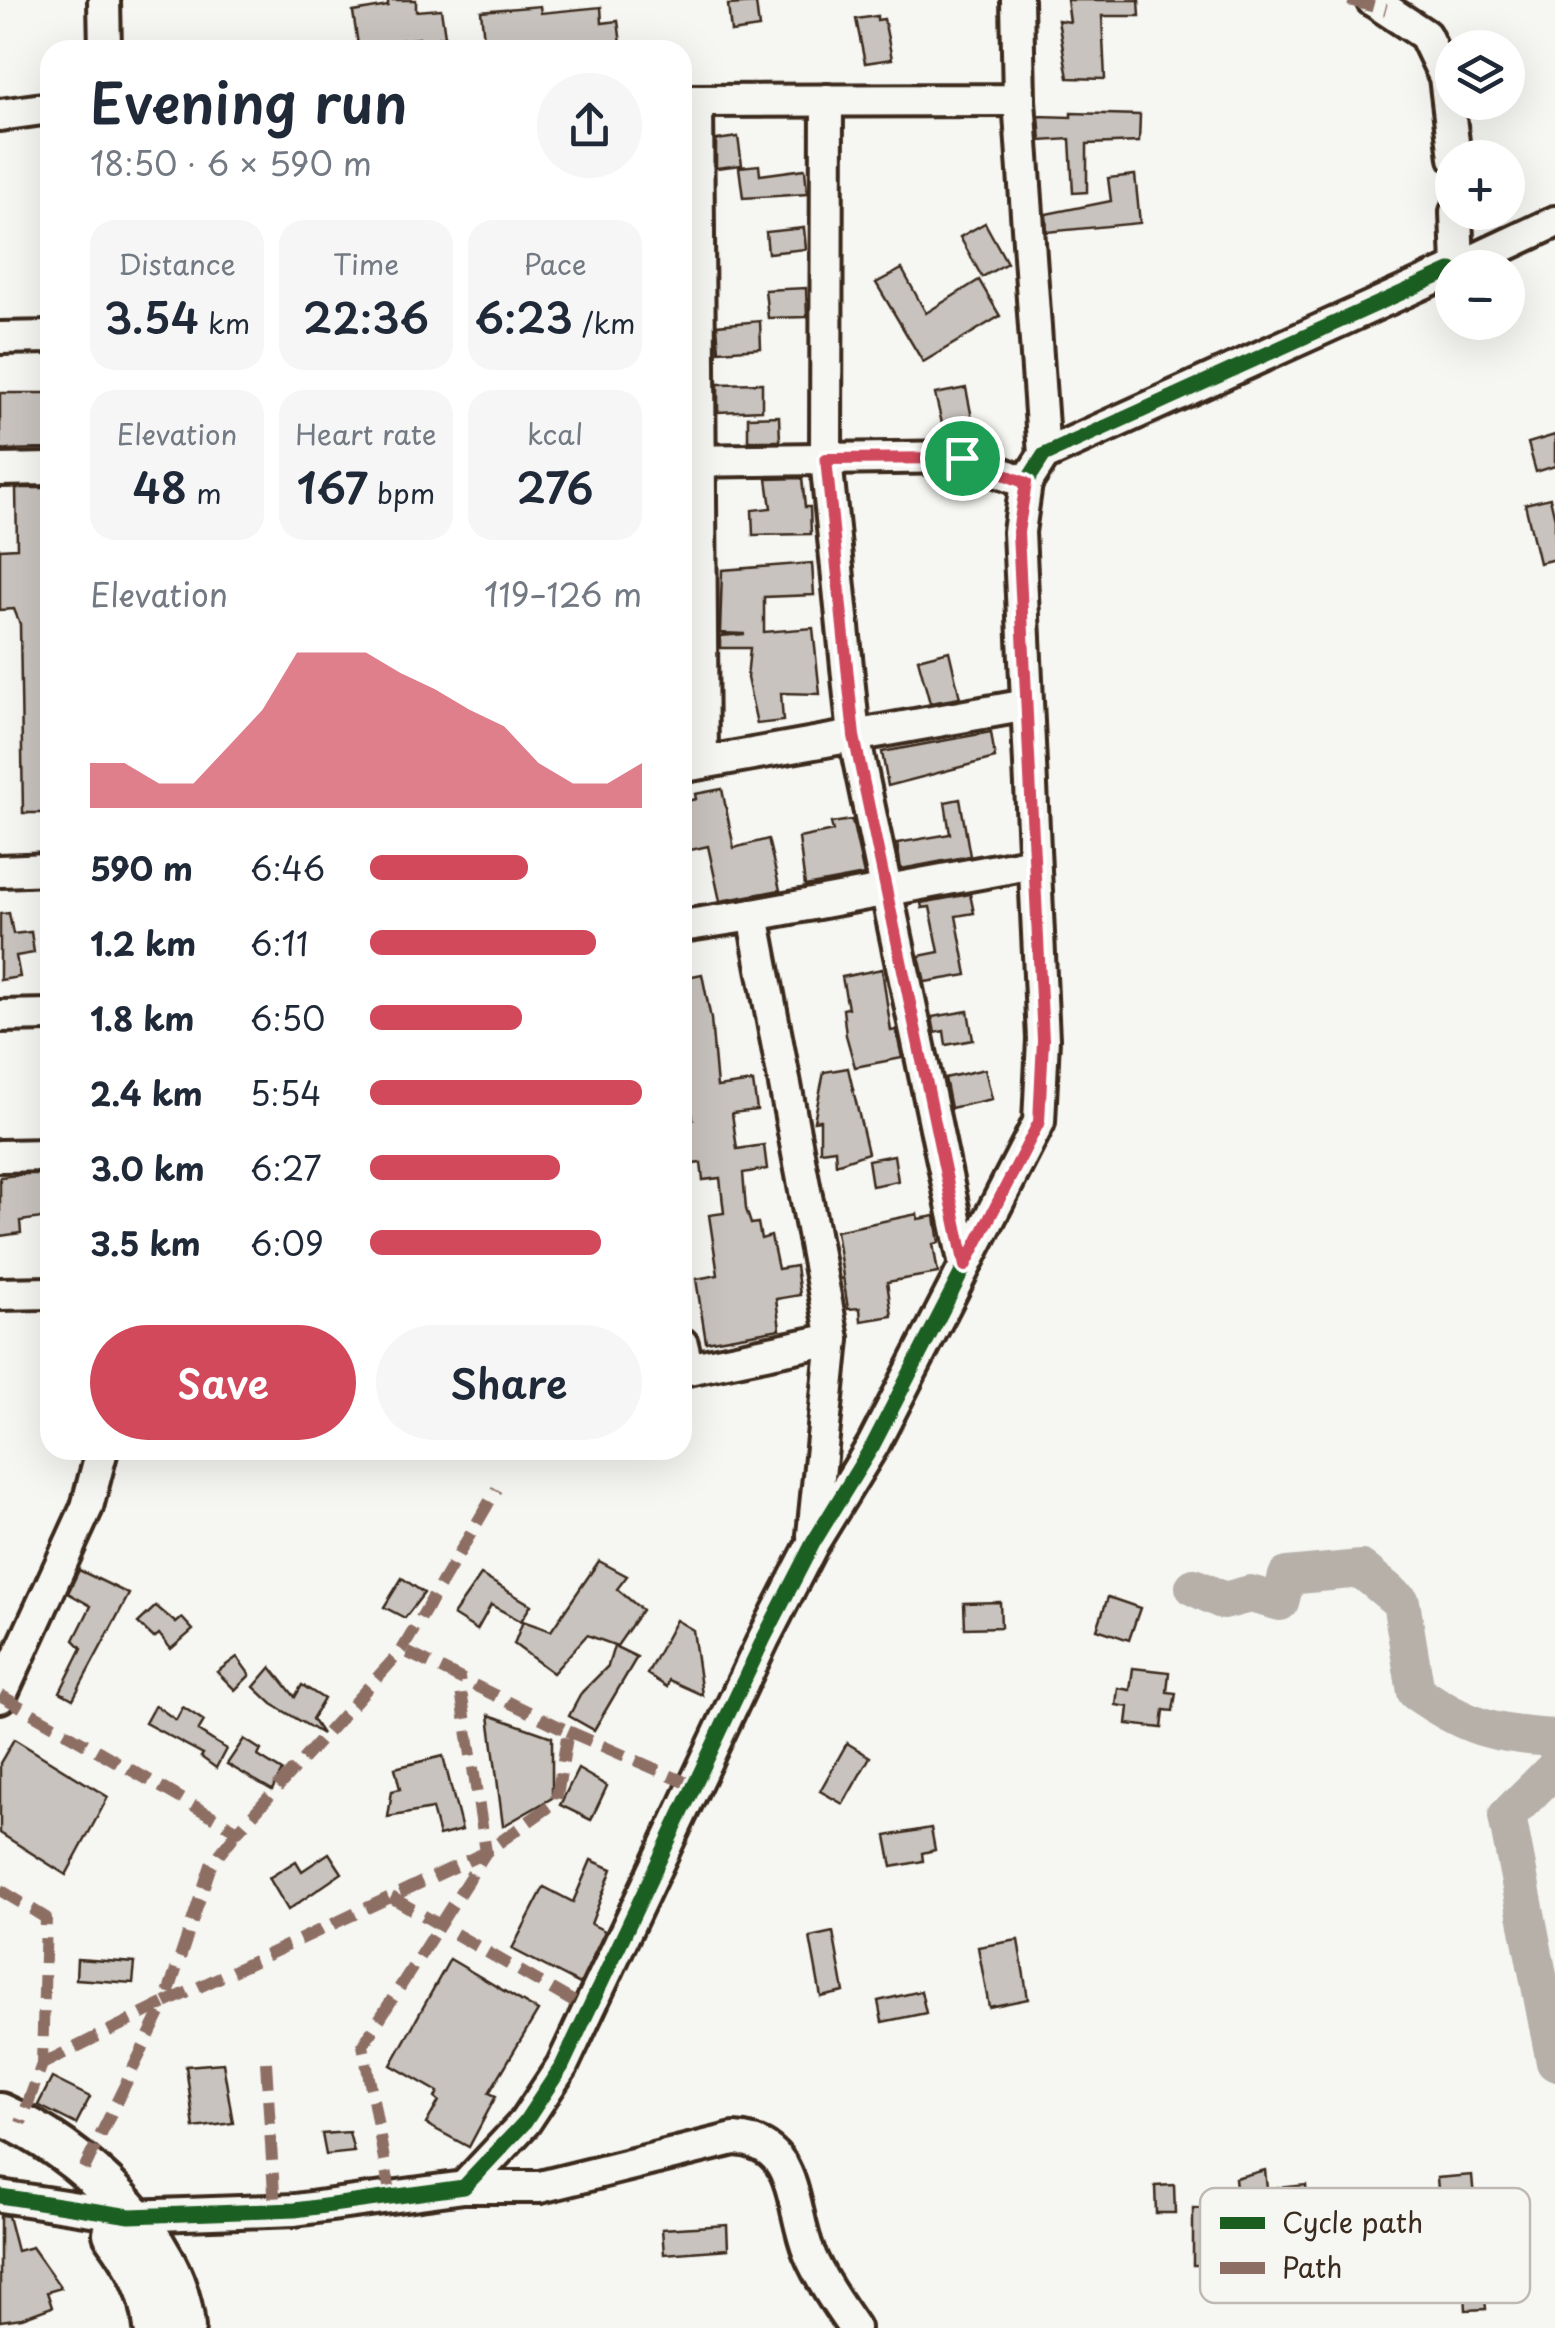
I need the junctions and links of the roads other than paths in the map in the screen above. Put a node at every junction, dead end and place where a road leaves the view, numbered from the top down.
1 (104, 0) edge
2 (1018, 0) edge
3 (1372, 0) edge
4 (105, 40) edge
5 (827, 100) junction
6 (1019, 100) junction
7 (692, 101) edge
8 (40, 109) edge
9 (0, 115) edge
10 (1453, 140) edge
11 (1555, 222) edge
12 (1495, 250) edge
13 (1435, 278) edge
14 (40, 337) edge
15 (0, 338) edge
16 (1044, 455) junction
17 (826, 459) junction
18 (692, 461) edge
19 (40, 469) edge
20 (0, 470) edge
21 (1026, 483) junction
22 (1027, 705) junction
23 (854, 736) junction
24 (692, 765) edge
25 (1034, 863) junction
26 (40, 870) edge
27 (0, 872) edge
28 (887, 890) junction
29 (754, 915) junction
30 (692, 924) edge
31 (40, 1015) edge
32 (0, 1016) edge
33 (40, 1155) edge
34 (0, 1156) edge
35 (965, 1266) junction
36 (40, 1293) edge
37 (0, 1294) edge
38 (833, 1339) junction
39 (692, 1368) edge
40 (99, 1460) edge
41 (813, 1544) junction
42 (0, 1698) edge
43 (0, 2114) edge
44 (0, 2140) edge
45 (464, 2187) junction
46 (0, 2196) edge
47 (114, 2214) junction
48 (155, 2328) edge
49 (184, 2328) edge
50 (854, 2328) edge

1 - 4 street
2 - 6 street
3 - 10 street
5 - 6 street
5 - 7 street
5 - 17 street
6 - 16 street
8 - 9 street
11 - 12 street
13 - 16 street
14 - 15 street
16 - 21 street
17 - 18 street
17 - 21 street
17 - 23 street
19 - 20 street
21 - 22 street
22 - 23 street
22 - 25 street
23 - 24 street
23 - 28 street
25 - 28 street
25 - 35 street
26 - 27 street
28 - 29 street
28 - 35 street
29 - 30 street
29 - 38 street
31 - 32 street
33 - 34 street
35 - 41 street
36 - 37 street
38 - 39 street
38 - 41 street
40 - 42 street
41 - 45 street
43 - 47 main road
44 - 47 main road
45 - 47 street
45 - 50 street
46 - 47 street
47 - 48 main road
47 - 49 main road

